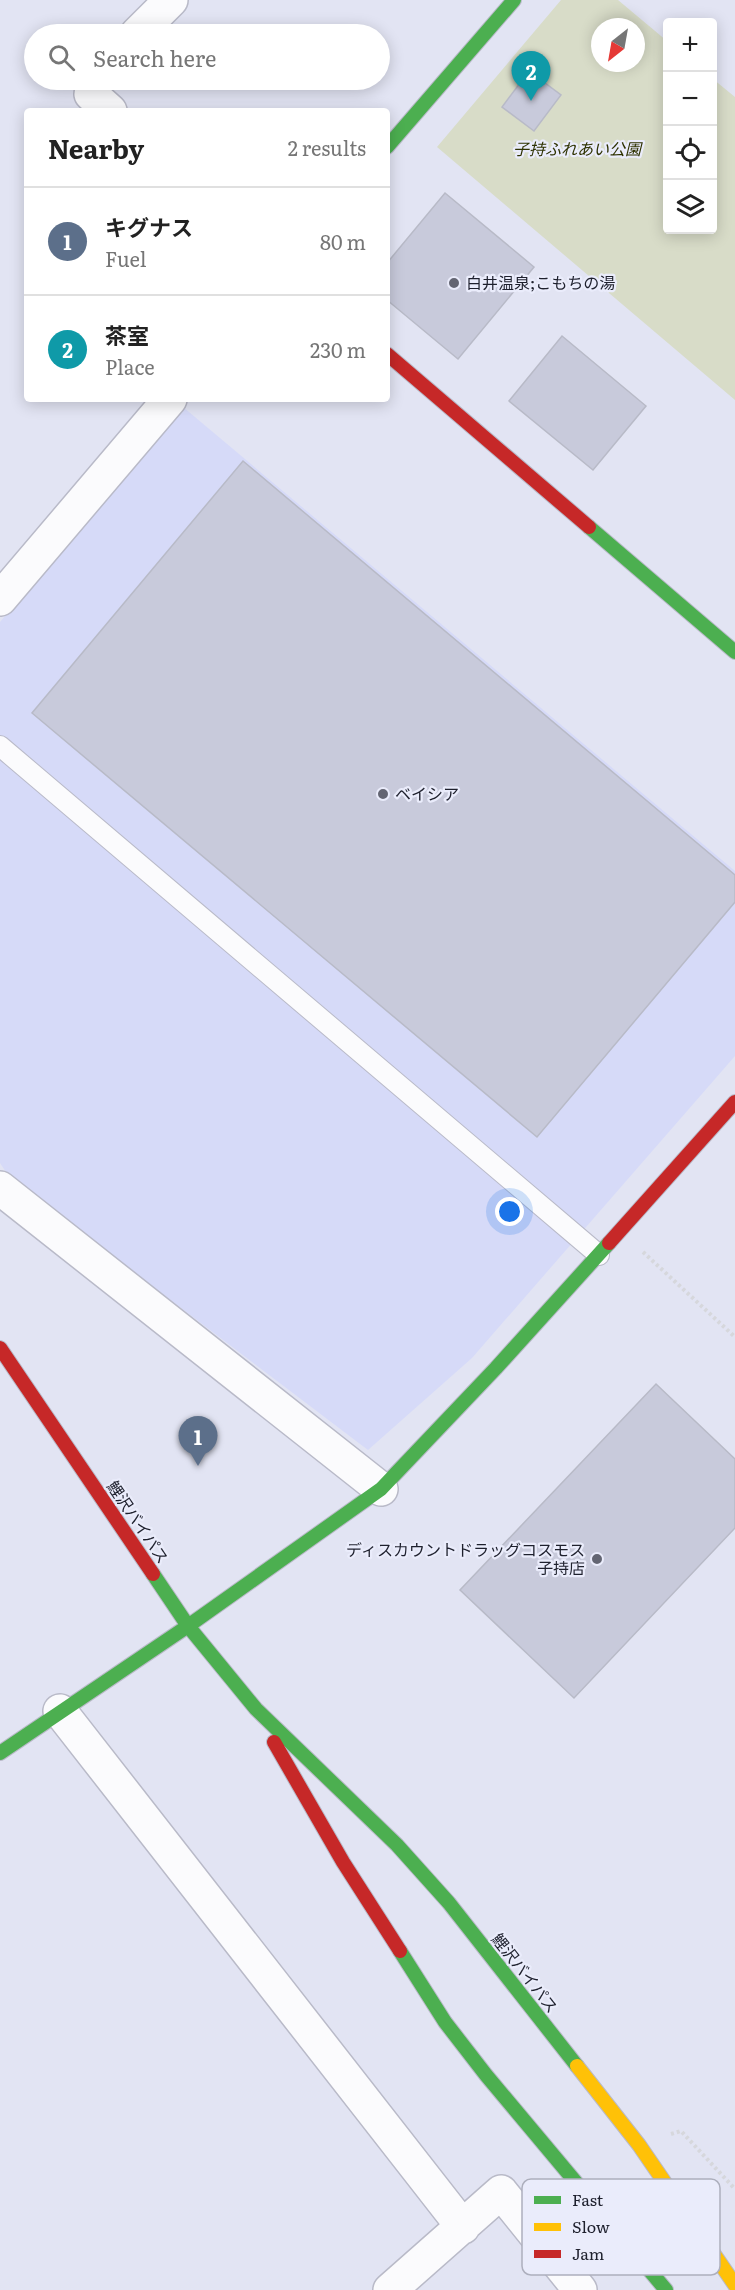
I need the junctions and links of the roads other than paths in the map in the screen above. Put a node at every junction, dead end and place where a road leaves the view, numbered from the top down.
1 (171, 0) edge
2 (514, 0) edge
3 (148, 24) edge
4 (93, 90) edge
5 (107, 108) edge
6 (390, 144) edge
7 (390, 357) edge
8 (167, 402) edge
9 (0, 599) edge
10 (735, 651) edge
11 (0, 746) edge
12 (735, 1102) edge
13 (0, 1188) edge
14 (599, 1255) junction
15 (0, 1348) edge
16 (381, 1489) junction
17 (188, 1626) junction
18 (256, 1709) junction
19 (60, 1711) junction
20 (0, 1753) edge
21 (573, 2179) edge
22 (662, 2179) edge
23 (522, 2218) edge
24 (463, 2227) junction
25 (720, 2263) edge
26 (568, 2275) edge
27 (653, 2275) edge
28 (735, 2285) edge
29 (390, 2290) edge
30 (580, 2290) edge
31 (666, 2290) edge

1 - 3 street
2 - 6 main road
4 - 5 street
7 - 10 main road
8 - 9 street
11 - 14 lane
12 - 14 main road
13 - 16 street
14 - 16 main road
15 - 17 main road, 鯉沢バイパス
16 - 17 main road
17 - 18 main road, 鯉沢バイパス
17 - 19 main road
18 - 21 main road, 鯉沢バイパス
18 - 22 main road, 鯉沢バイパス
19 - 20 main road
19 - 24 street
23 - 24 street
24 - 29 street
25 - 28 main road, 鯉沢バイパス
26 - 30 street
27 - 31 main road, 鯉沢バイパス

